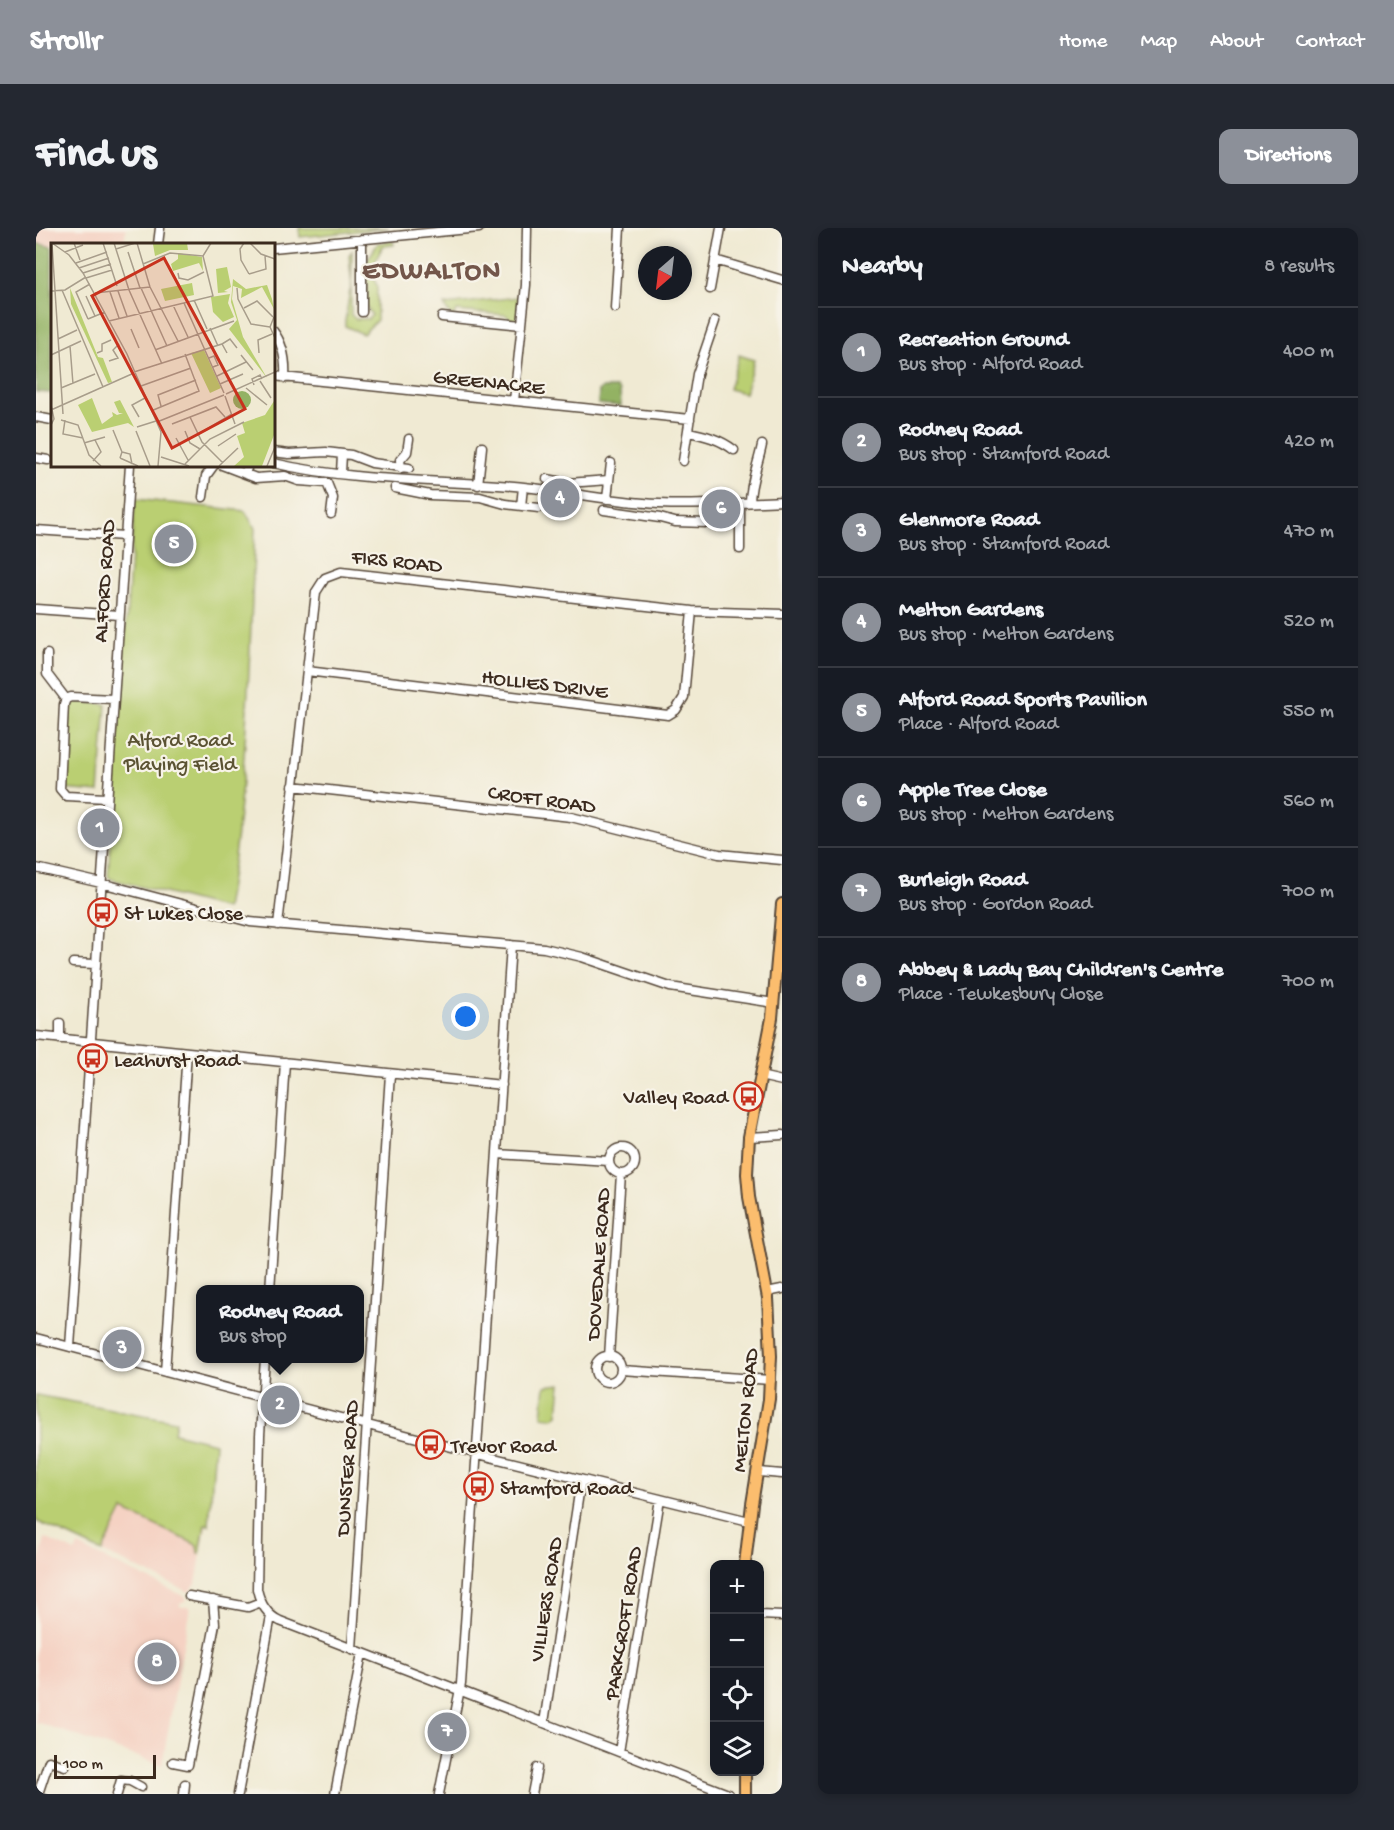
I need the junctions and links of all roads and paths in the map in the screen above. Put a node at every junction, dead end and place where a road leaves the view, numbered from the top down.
1 (160, 228) edge
2 (479, 228) edge
3 (527, 228) edge
4 (620, 228) edge
5 (721, 228) edge
6 (362, 239) junction
7 (159, 243) edge
8 (274, 248) edge
9 (715, 260) junction
10 (782, 280) edge
11 (710, 290) dead end
12 (615, 308) dead end
13 (362, 312) dead end
14 (442, 316) dead end
15 (715, 321) dead end
16 (522, 325) junction
17 (274, 332) edge
18 (274, 376) edge
19 (285, 378) junction
20 (514, 401) junction
21 (36, 417) edge
22 (690, 419) junction
23 (51, 420) edge
24 (688, 432) junction
25 (409, 438) dead end
26 (731, 444) dead end
27 (762, 445) dead end
28 (482, 447) dead end
29 (274, 452) edge
30 (342, 454) junction
31 (36, 458) edge
32 (48, 460) dead end
33 (683, 461) dead end
34 (274, 463) edge
35 (611, 463) dead end
36 (129, 466) edge
37 (213, 466) edge
38 (228, 466) edge
39 (247, 469) edge
40 (340, 473) junction
41 (547, 479) dead end
42 (609, 480) junction
43 (478, 485) junction
44 (523, 487) junction
45 (395, 488) dead end
46 (203, 497) dead end
47 (607, 499) junction
48 (782, 501) edge
49 (750, 502) junction
50 (740, 503) junction
51 (692, 505) junction
52 (521, 506) junction
53 (538, 508) dead end
54 (604, 510) dead end
55 (331, 514) dead end
56 (693, 522) junction
57 (707, 523) dead end
58 (36, 530) edge
59 (124, 536) junction
60 (740, 549) dead end
61 (36, 609) edge
62 (692, 611) junction
63 (782, 614) edge
64 (119, 615) junction
65 (47, 654) dead end
66 (307, 671) junction
67 (66, 699) junction
68 (113, 699) junction
69 (293, 786) junction
70 (106, 798) junction
71 (782, 860) edge
72 (36, 868) edge
73 (101, 883) junction
74 (782, 904) edge
75 (278, 925) junction
76 (511, 945) junction
77 (73, 963) dead end
78 (95, 964) junction
79 (777, 999) edge
80 (60, 1023) dead end
81 (36, 1036) edge
82 (60, 1039) junction
83 (90, 1042) junction
84 (187, 1052) junction
85 (285, 1062) junction
86 (390, 1074) junction
87 (760, 1076) junction
88 (782, 1081) edge
89 (502, 1085) junction
90 (782, 1135) edge
91 (749, 1137) junction
92 (497, 1154) junction
93 (609, 1161) junction
94 (621, 1174) junction
95 (270, 1285) edge
96 (782, 1289) edge
97 (767, 1292) junction
98 (36, 1338) edge
99 (70, 1347) junction
100 (609, 1357) junction
101 (265, 1363) edge
102 (621, 1370) junction
103 (165, 1372) junction
104 (771, 1380) junction
105 (262, 1397) junction
106 (367, 1425) junction
107 (478, 1454) junction
108 (759, 1472) junction
109 (782, 1474) edge
110 (581, 1479) junction
111 (660, 1499) junction
112 (749, 1521) junction
113 (745, 1560) edge
114 (189, 1596) dead end
115 (213, 1600) junction
116 (261, 1602) junction
117 (764, 1615) edge
118 (272, 1616) junction
119 (782, 1616) edge
120 (352, 1649) junction
121 (362, 1653) junction
122 (460, 1691) junction
123 (544, 1723) junction
124 (619, 1752) junction
125 (173, 1762) dead end
126 (64, 1766) dead end
127 (537, 1768) dead end
128 (745, 1776) edge
129 (186, 1784) dead end
130 (141, 1787) dead end
131 (38, 1794) edge
132 (117, 1794) edge
133 (184, 1794) edge
134 (238, 1794) edge
135 (335, 1794) edge
136 (439, 1794) edge
137 (532, 1794) edge
138 (728, 1794) edge
139 (745, 1794) edge

1 - 7 street
2 - 6 street
3 - 16 street
4 - 12 street
5 - 9 street
6 - 8 street
6 - 13 street
9 - 10 street
9 - 11 street
14 - 16 street
15 - 22 street
16 - 20 street
17 - 19 street
18 - 19 street, GREENACRE
19 - 20 street, GREENACRE
20 - 22 street, GREENACRE
21 - 23 street
22 - 24 street
24 - 26 street
24 - 33 street
25 - 30 street
27 - 49 street
28 - 43 street
29 - 30 street
30 - 40 street
31 - 32 street
34 - 40 street
35 - 42 street
36 - 59 street, ALFORD ROAD
37 - 46 street
38 - 39 street
39 - 55 street
40 - 43 street
41 - 42 street
42 - 47 street
43 - 44 street
44 - 47 street
44 - 52 street
45 - 52 street
47 - 51 street
48 - 49 street
49 - 50 street
50 - 51 street
50 - 60 street
51 - 56 street
52 - 53 street
54 - 56 street
56 - 57 street
58 - 59 street
59 - 64 street, ALFORD ROAD
61 - 64 street
62 - 63 street, FIRS ROAD
62 - 66 street, FIRS ROAD
62 - 66 street, HOLLIES DRIVE
64 - 68 street, ALFORD ROAD
65 - 67 street
66 - 69 street, FIRS ROAD
67 - 68 street
67 - 70 street
68 - 70 street, ALFORD ROAD
69 - 71 street, CROFT ROAD
69 - 75 street, FIRS ROAD
70 - 73 street, ALFORD ROAD
72 - 73 street
73 - 75 street
73 - 78 street, ALFORD ROAD
74 - 79 main road, MELTON ROAD
75 - 76 street
76 - 79 street
76 - 89 street
77 - 78 street
78 - 83 street, ALFORD ROAD
79 - 87 main road, MELTON ROAD
80 - 82 street
81 - 82 street
82 - 83 street
83 - 84 street
83 - 99 street, ALFORD ROAD
84 - 85 street
84 - 103 street
85 - 86 street
85 - 95 street
86 - 89 street
86 - 106 street, DUNSTER ROAD
87 - 88 street
87 - 91 main road, MELTON ROAD
89 - 92 street
90 - 91 street
91 - 97 main road, MELTON ROAD
92 - 93 street, DOVEDALE ROAD
92 - 107 street
93 - 94 street, DOVEDALE ROAD
93 - 94 street, DOVEDALE ROAD
94 - 100 street, DOVEDALE ROAD
96 - 97 street
97 - 104 main road, MELTON ROAD
98 - 99 street
99 - 103 street
100 - 102 street, DOVEDALE ROAD
100 - 102 street, DOVEDALE ROAD
101 - 105 street
102 - 104 street, DOVEDALE ROAD
103 - 105 street
104 - 108 main road, MELTON ROAD
105 - 106 street
105 - 116 street
106 - 107 street
106 - 120 street, DUNSTER ROAD
107 - 110 street
107 - 122 street
108 - 109 street
108 - 112 main road, MELTON ROAD
110 - 111 street
110 - 123 street, VILLIERS ROAD
111 - 112 street
111 - 124 street, PARKCROFT ROAD
112 - 113 main road, MELTON ROAD
114 - 115 street
115 - 116 street
115 - 125 street
116 - 118 street
117 - 119 street
118 - 120 street
118 - 134 street
120 - 121 street
121 - 122 street
121 - 135 street
122 - 123 street
122 - 136 street
123 - 124 street
124 - 138 street
126 - 131 street
127 - 137 street
128 - 139 main road
129 - 133 street
130 - 132 street

